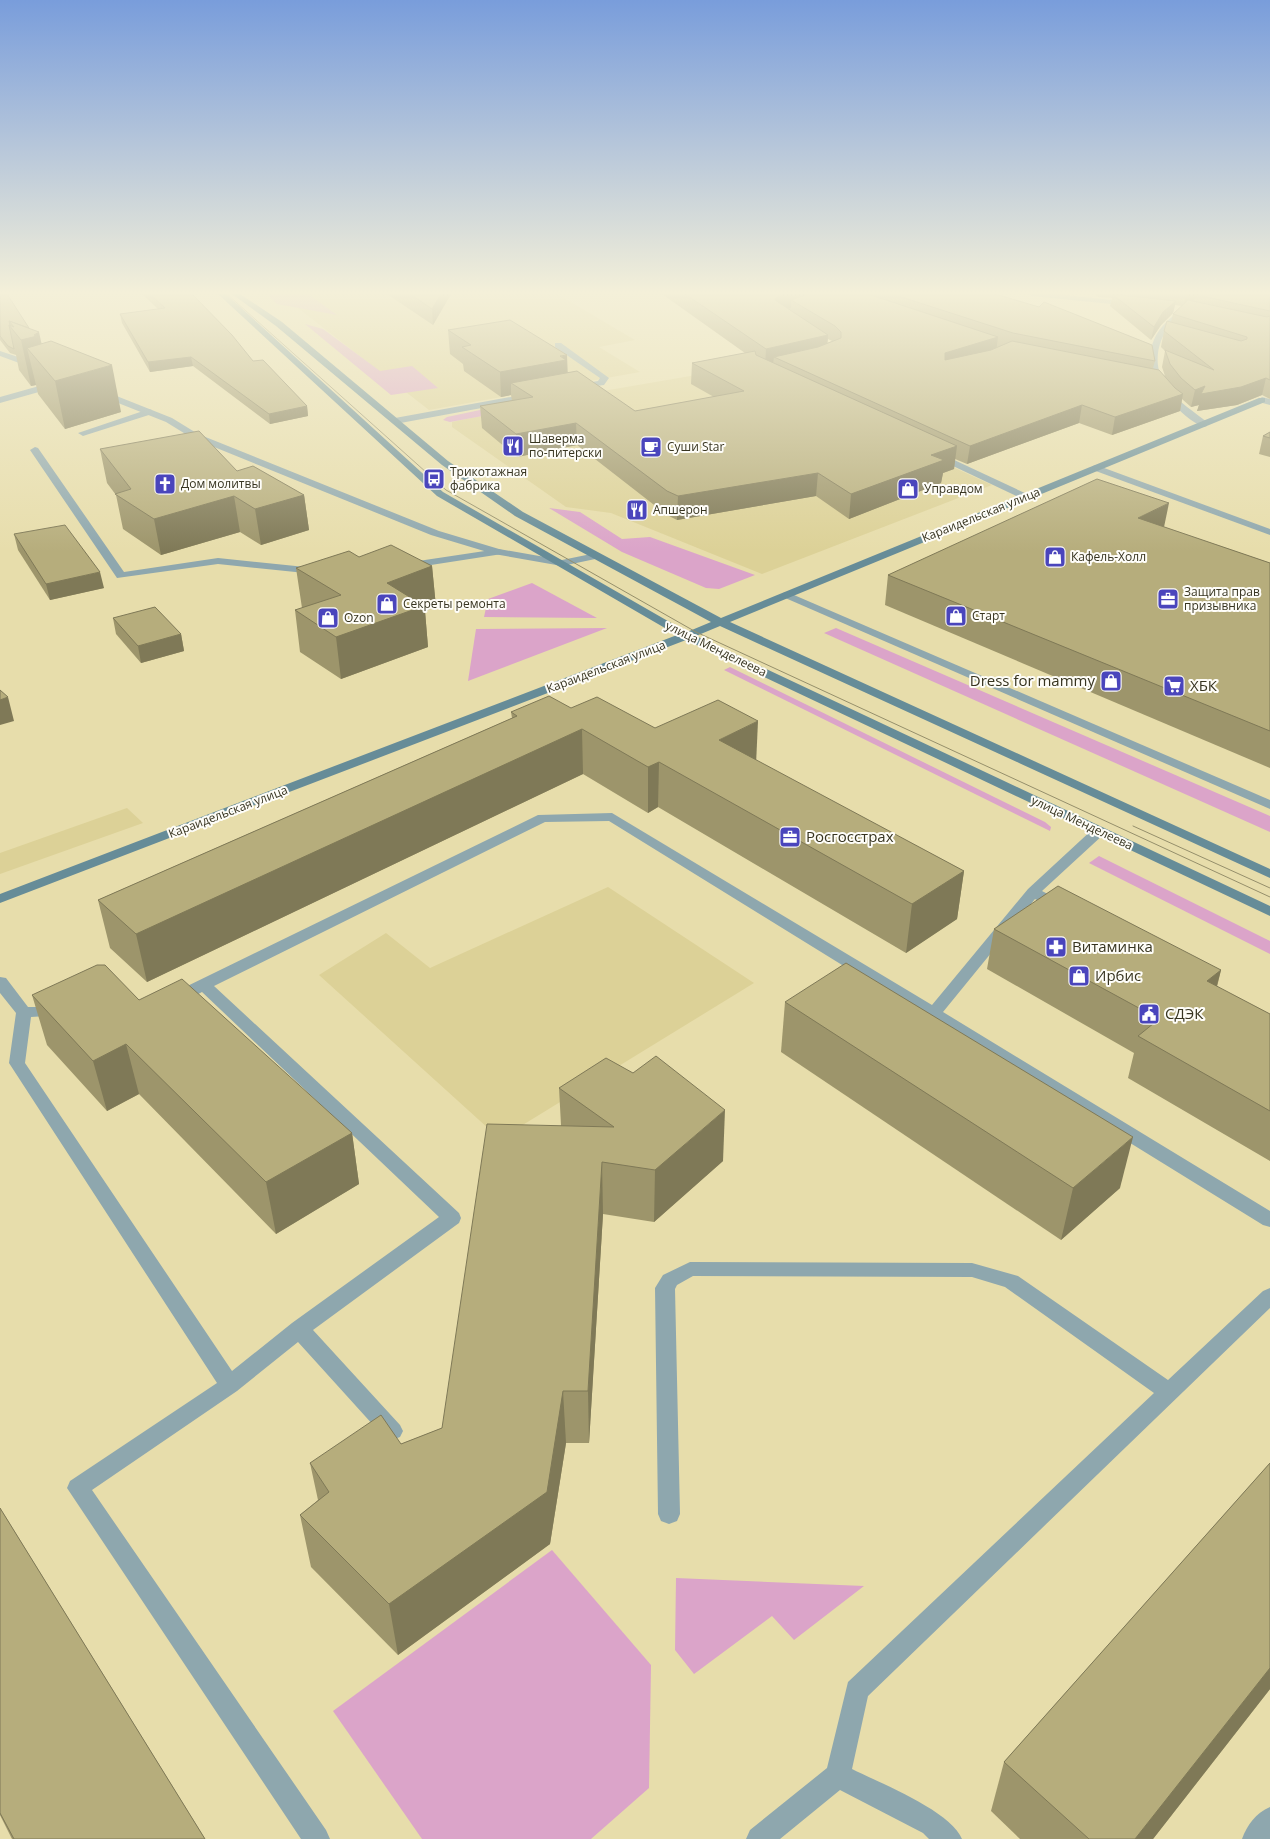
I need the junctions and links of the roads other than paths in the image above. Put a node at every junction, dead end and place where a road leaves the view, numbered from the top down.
1 (46, 380) edge
2 (315, 380) edge
3 (346, 380) edge
4 (604, 380) edge
5 (1149, 380) edge
6 (1159, 382) joint
7 (88, 387) edge
8 (571, 388) edge
9 (542, 394) edge
10 (0, 400) edge
11 (1266, 401) edge
12 (149, 412) junction
13 (395, 421) junction
14 (1204, 424) junction
15 (83, 433) edge
16 (35, 450) dead end
17 (928, 451) edge
18 (1096, 468) junction
19 (1026, 497) junction
20 (1270, 532) edge
21 (498, 552) junction
22 (596, 556) junction
23 (562, 563) junction
24 (393, 567) edge
25 (329, 572) edge
26 (787, 595) junction
27 (720, 622) junction
28 (686, 636) junction
29 (1270, 805) edge
30 (1100, 831) junction
31 (1270, 874) edge
32 (1033, 892) junction
33 (0, 899) edge
34 (1270, 912) edge
35 (1077, 915) edge
36 (0, 982) edge
37 (204, 985) junction
38 (163, 1005) edge
39 (74, 1010) edge
40 (24, 1012) junction
41 (934, 1013) junction
42 (1270, 1220) edge
43 (1270, 1296) edge
44 (299, 1329) junction
45 (230, 1385) junction
46 (1169, 1392) junction
47 (392, 1431) edge
48 (669, 1514) dead end
49 (838, 1775) junction
50 (1270, 1820) edge
51 (317, 1839) edge
52 (759, 1839) edge
53 (949, 1839) edge
54 (1255, 1839) edge

1 - 10 street
2 - 23 main road, улица Менделеева
3 - 13 main road, улица Менделеева
4 - 8 street
5 - 6 street
6 - 14 street
7 - 12 street
9 - 13 street
11 - 14 main road, Караидельская улица
12 - 15 street
12 - 21 street
13 - 22 main road, улица Менделеева
14 - 18 main road, Караидельская улица
16 - 25 street
17 - 19 street
18 - 19 main road, Караидельская улица
18 - 20 street
19 - 26 main road, Караидельская улица
21 - 23 street
21 - 24 street
22 - 23 street
22 - 27 main road, улица Менделеева
23 - 28 main road, улица Менделеева
26 - 27 main road, Караидельская улица
26 - 29 street
27 - 28 main road, Караидельская улица
27 - 31 main road, улица Менделеева
28 - 30 main road, улица Менделеева
28 - 33 main road, Караидельская улица
30 - 32 street
30 - 34 main road, улица Менделеева
32 - 35 street
32 - 41 street
36 - 40 street
37 - 38 street
37 - 41 street
37 - 44 street
39 - 40 street
40 - 45 street
41 - 42 street
43 - 46 street
44 - 45 street
44 - 47 street
45 - 51 street
46 - 48 street
46 - 49 street
49 - 52 street
49 - 53 street
50 - 54 street

